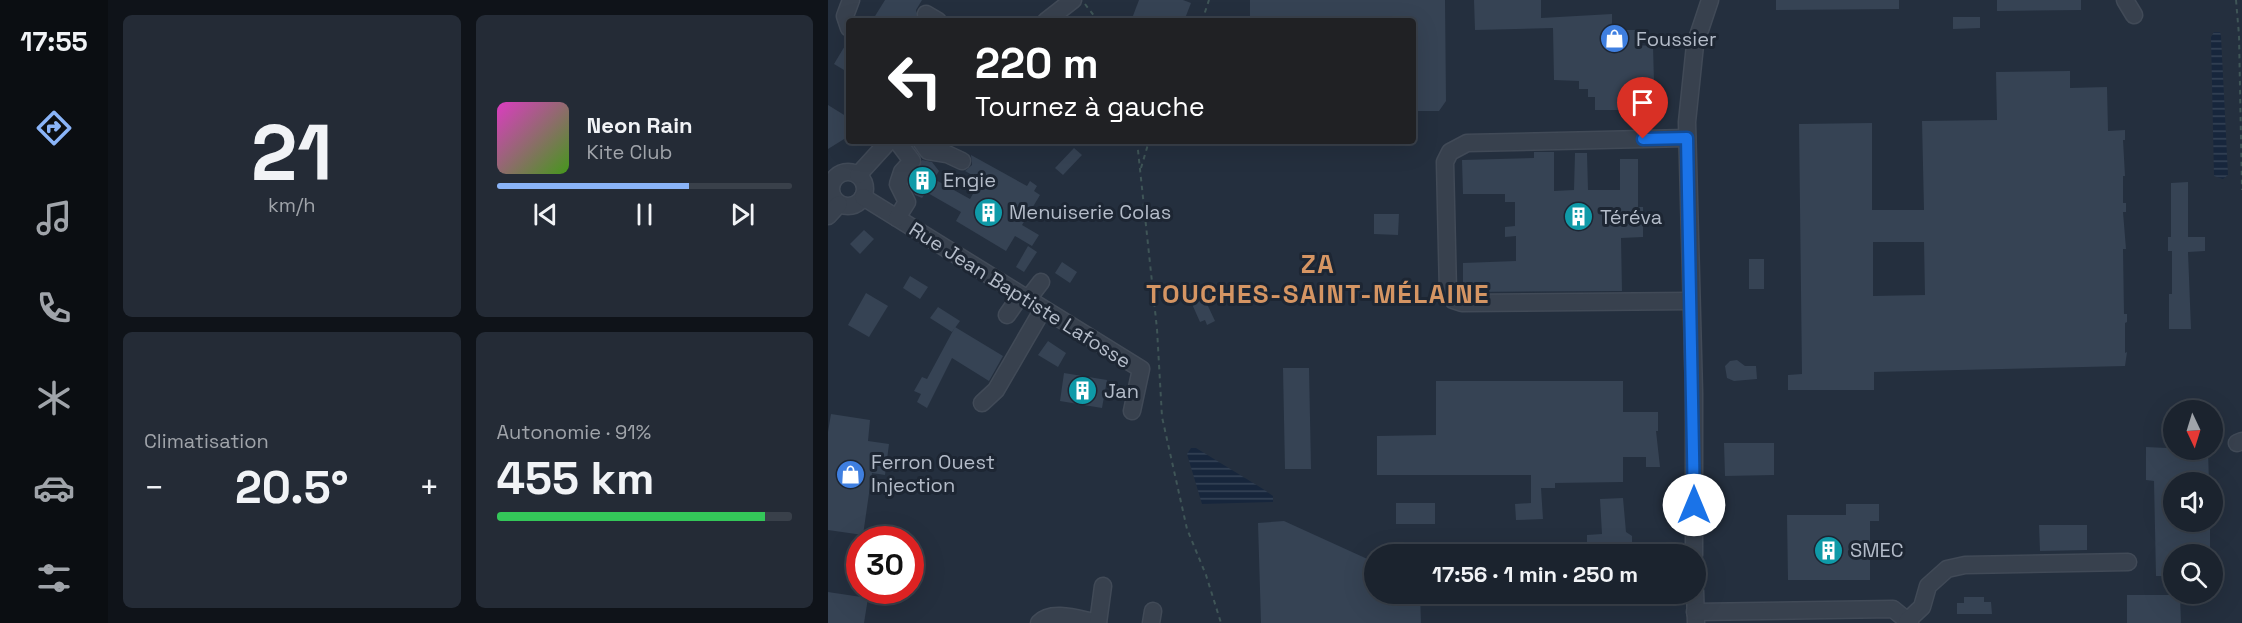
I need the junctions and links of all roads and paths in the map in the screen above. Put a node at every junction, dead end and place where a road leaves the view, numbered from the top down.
1 (851, 0) edge
2 (1082, 0) edge
3 (1209, 0) edge
4 (1709, 0) edge
5 (2125, 0) edge
6 (2236, 0) edge
7 (1067, 2) edge
8 (2134, 15) dead end
9 (1049, 18) edge
10 (1096, 18) edge
11 (1203, 18) edge
12 (846, 19) edge
13 (1687, 138) junction
14 (886, 144) edge
15 (899, 144) edge
16 (923, 144) edge
17 (1137, 144) edge
18 (1148, 144) edge
19 (962, 161) dead end
20 (1140, 171) junction
21 (858, 175) junction
22 (831, 178) edge
23 (2242, 190) edge
24 (863, 197) junction
25 (834, 210) edge
26 (897, 218) junction
27 (1041, 282) dead end
28 (1024, 297) junction
29 (1691, 301) junction
30 (1042, 309) junction
31 (1007, 315) dead end
32 (982, 403) dead end
33 (1132, 411) dead end
34 (1694, 544) edge
35 (2128, 562) dead end
36 (1103, 586) dead end
37 (1695, 617) edge
38 (1909, 622) edge
39 (1039, 623) edge
40 (1098, 623) edge
41 (1221, 623) edge

1 - 12 street
2 - 10 path
3 - 11 path
4 - 13 street
5 - 8 street
6 - 23 path
7 - 9 street
13 - 29 street
13 - 29 street
14 - 21 street
15 - 26 street
16 - 19 street
17 - 20 path
18 - 20 path
20 - 41 path
21 - 22 street
21 - 24 street
22 - 25 street
24 - 25 street
24 - 26 street, Rue Jean Baptiste Lafosse
26 - 28 street, Rue Jean Baptiste Lafosse
27 - 28 street
28 - 30 street, Rue Jean Baptiste Lafosse
28 - 31 street
29 - 34 street
30 - 32 street
30 - 33 street, Rue Jean Baptiste Lafosse
35 - 38 street
36 - 40 street
37 - 38 street
39 - 40 street

